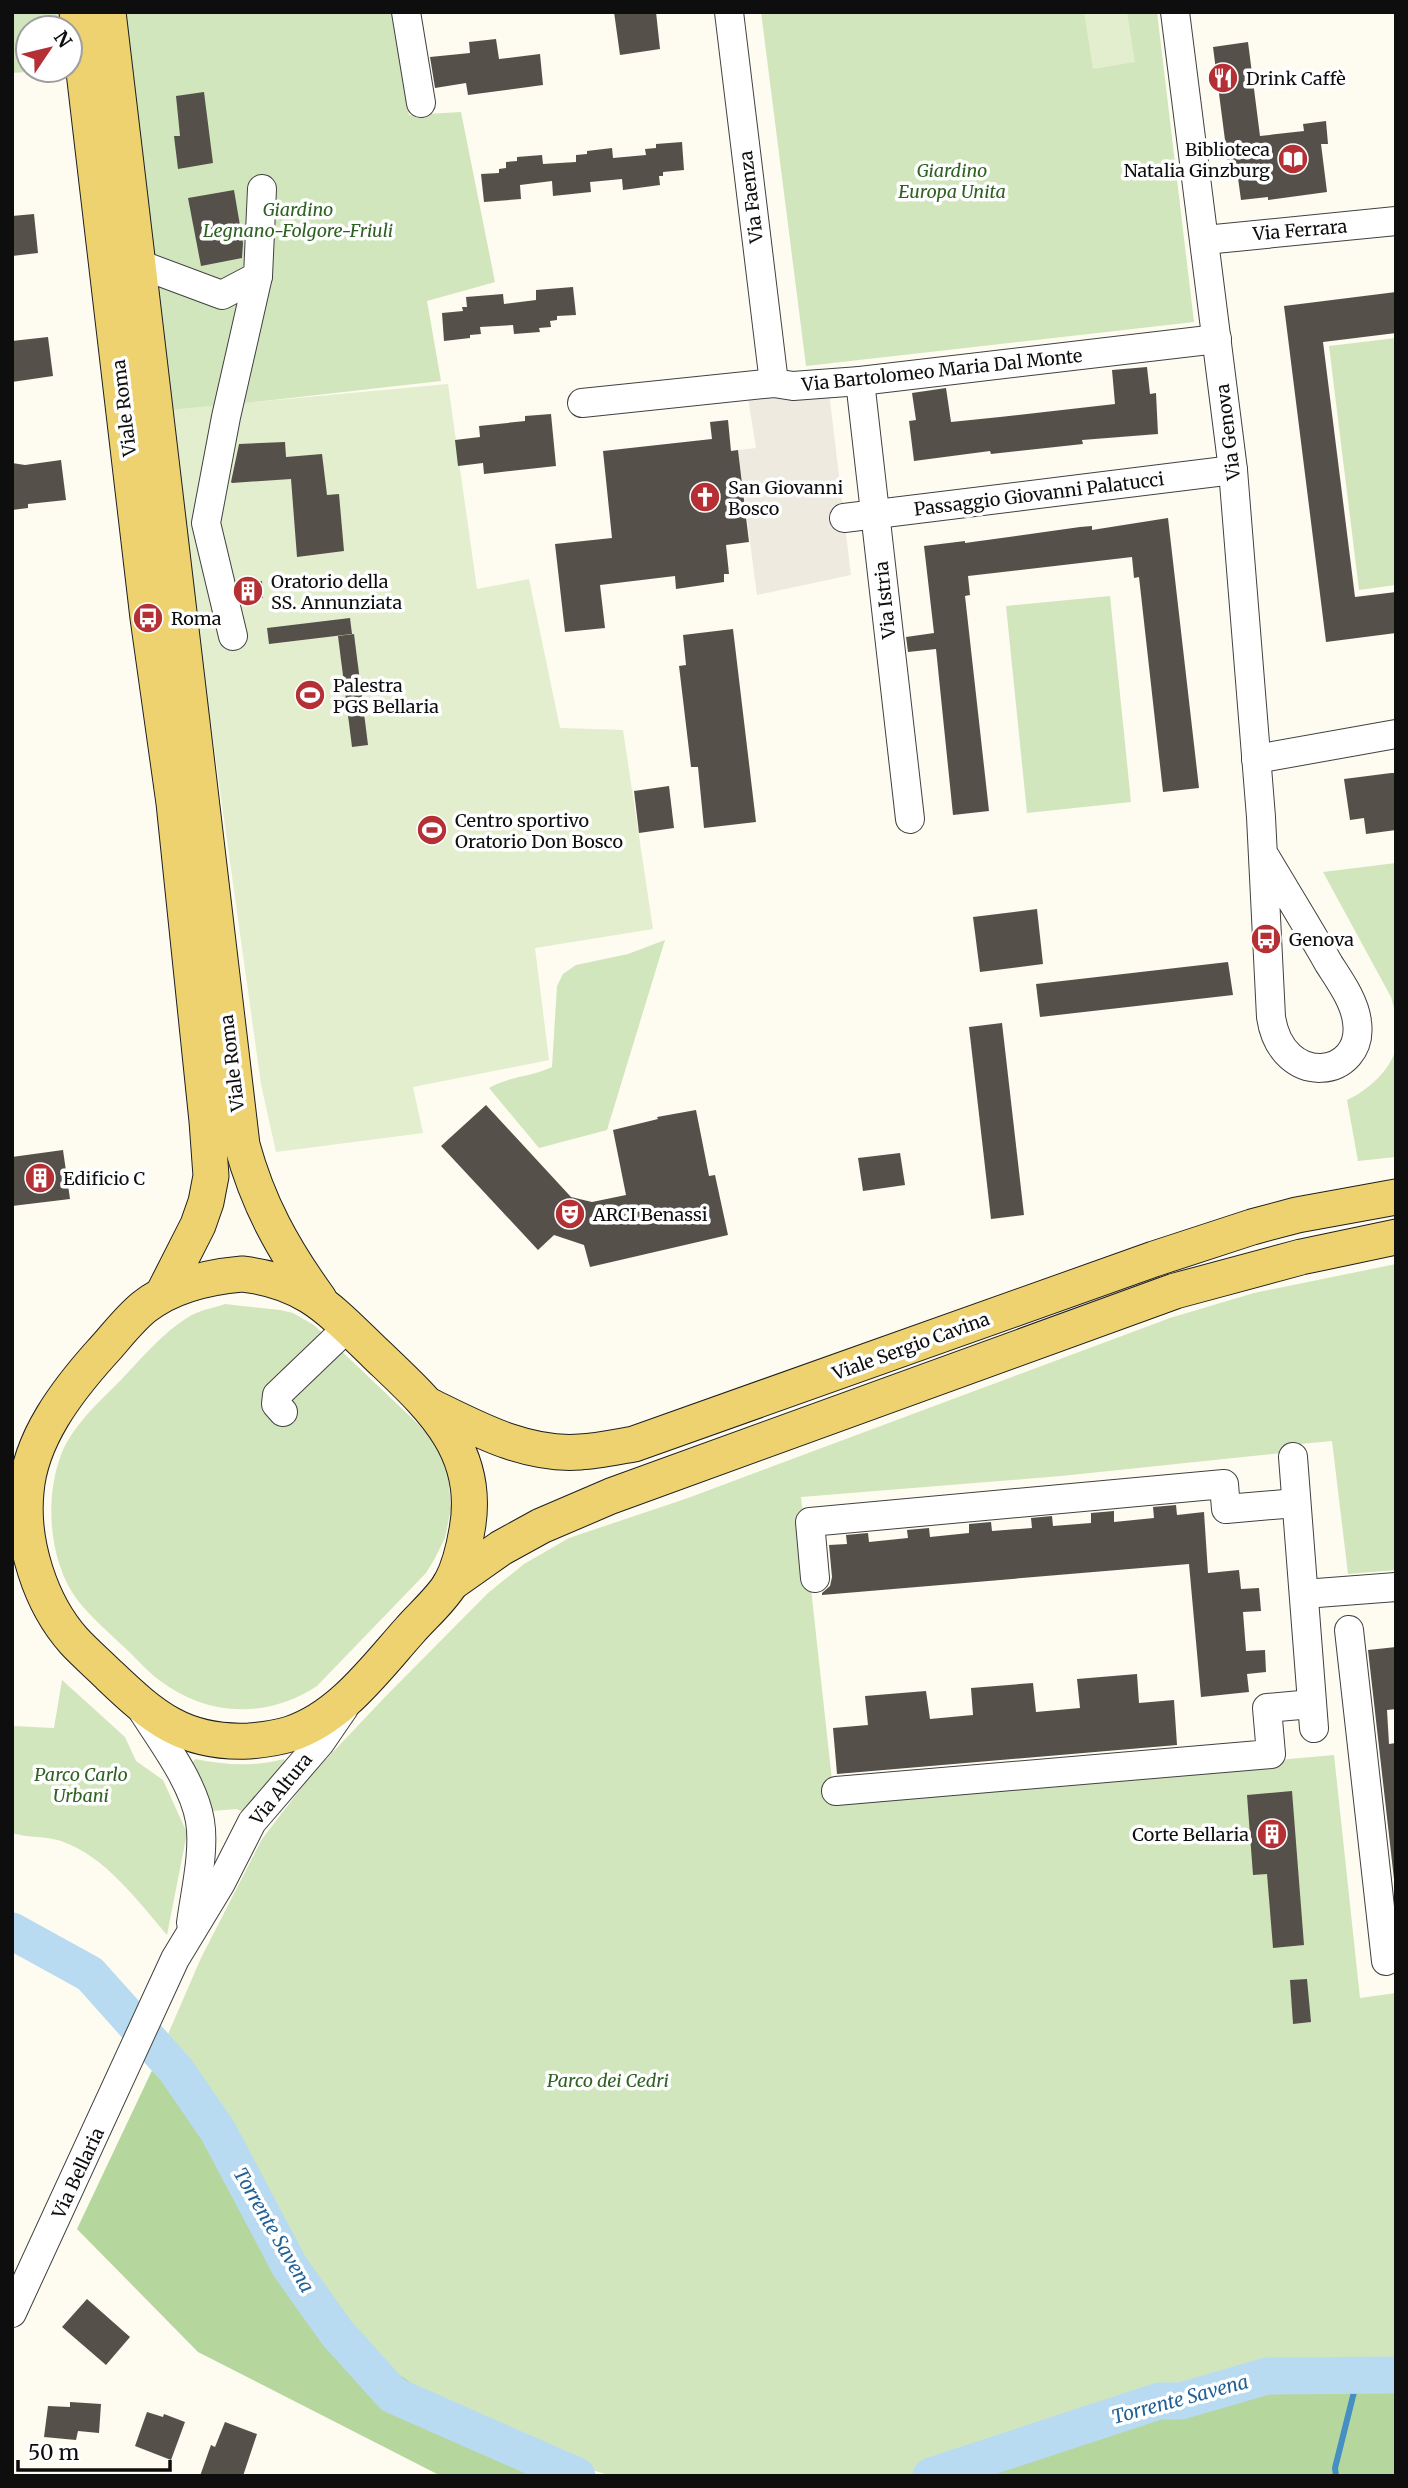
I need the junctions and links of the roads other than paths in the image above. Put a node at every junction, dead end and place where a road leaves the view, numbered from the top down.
1 (77, 12) edge
2 (108, 12) edge
3 (406, 12) edge
4 (729, 12) edge
5 (1175, 12) edge
6 (421, 103) dead end
7 (261, 189) dead end
8 (1396, 221) edge
9 (1205, 240) junction
10 (136, 262) junction
11 (258, 276) junction
12 (1217, 339) junction
13 (860, 381) junction
14 (774, 383) junction
15 (582, 403) dead end
16 (1233, 470) junction
17 (876, 514) junction
18 (844, 518) dead end
19 (233, 636) dead end
20 (1396, 734) edge
21 (1256, 760) junction
22 (188, 804) junction
23 (910, 819) dead end
24 (1263, 853) junction
25 (1396, 1197) edge
26 (1396, 1237) edge
27 (163, 1294) junction
28 (321, 1301) junction
29 (348, 1327) junction
30 (430, 1406) junction
31 (284, 1412) dead end
32 (1293, 1457) dead end
33 (21, 1468) edge
34 (1296, 1503) junction
35 (25, 1570) edge
36 (815, 1578) dead end
37 (450, 1584) junction
38 (1396, 1587) edge
39 (1304, 1594) junction
40 (1349, 1630) dead end
41 (358, 1688) junction
42 (137, 1702) junction
43 (836, 1791) dead end
44 (190, 1930) junction
45 (1384, 1961) edge
46 (142, 2033) joint
47 (12, 2313) edge

1 - 22 main road, Viale Roma
2 - 10 main road, Viale Roma
3 - 6 street
4 - 14 street, Via Faenza
5 - 9 street, Via Genova
7 - 11 street
8 - 9 street, Via Ferrara
9 - 12 street, Via Genova
10 - 11 street
10 - 22 main road, Viale Roma
11 - 19 street
12 - 13 street, Via Bartolomeo Maria Dal Monte
12 - 16 street, Via Genova
13 - 14 street, Via Bartolomeo Maria Dal Monte
13 - 17 street, Via Istria
14 - 15 street, Via Bartolomeo Maria Dal Monte
16 - 17 street, Passaggio Giovanni Palatucci
16 - 21 street, Via Genova
17 - 18 street, Passaggio Giovanni Palatucci
17 - 23 street, Via Istria
20 - 21 street
21 - 24 street, Via Genova
22 - 27 main road, Viale Roma
22 - 28 main road, Viale Roma
24 - 24 street, Via Genova
25 - 30 main road, Viale Sergio Cavina
26 - 37 main road
27 - 28 main road
27 - 33 main road
28 - 29 main road
29 - 30 main road
29 - 31 street
30 - 37 main road
32 - 34 street
33 - 35 main road
34 - 36 street
34 - 39 street
35 - 42 main road
37 - 41 main road
38 - 39 street
39 - 43 street
40 - 45 street
41 - 42 main road
41 - 44 street, Via Altura
42 - 44 street, Via Altura
44 - 46 street, Via Altura
46 - 47 street, Via Bellaria

